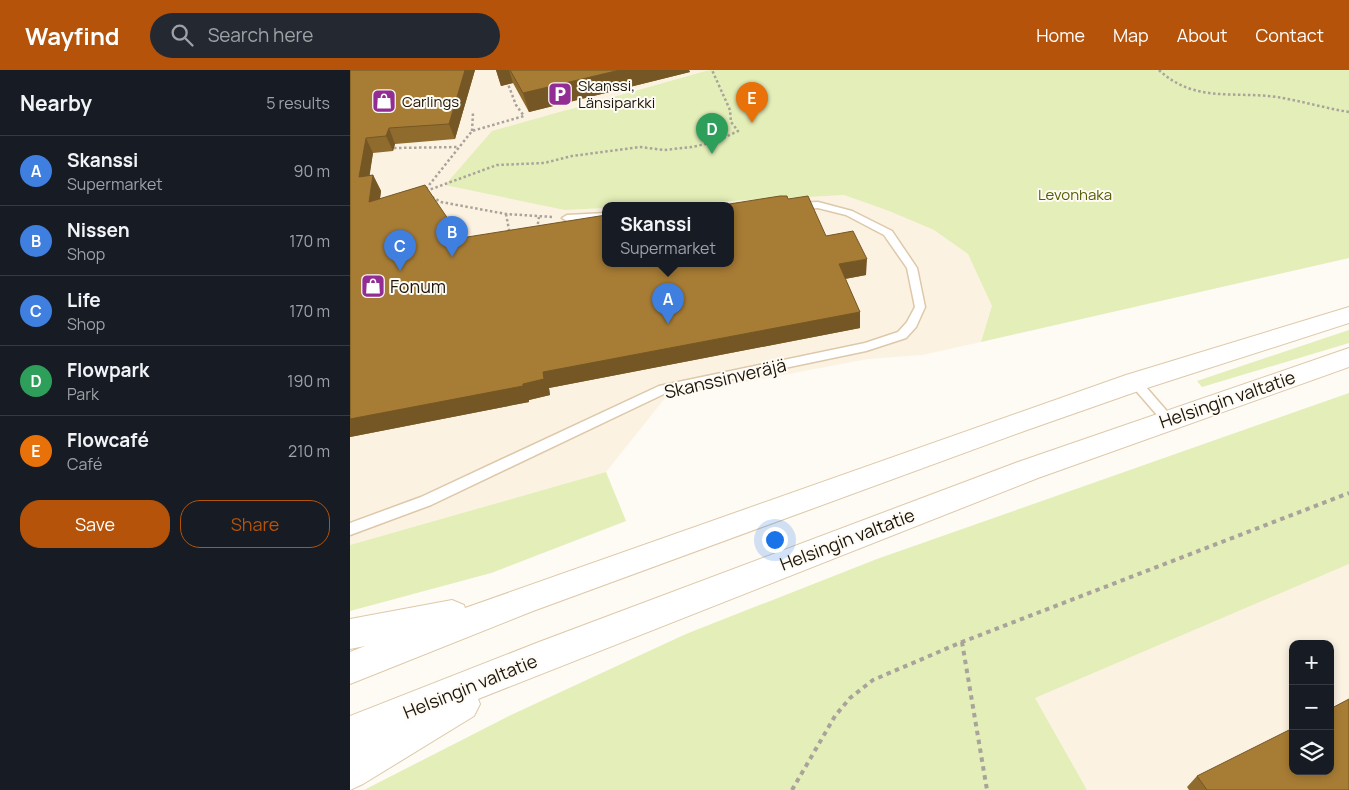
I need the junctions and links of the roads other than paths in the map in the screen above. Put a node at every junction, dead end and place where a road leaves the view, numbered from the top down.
1 (789, 206) edge
2 (602, 216) edge
3 (567, 218) road end
4 (1349, 315) edge
5 (1349, 357) edge
6 (1135, 382) junction
7 (1168, 420) junction
8 (350, 529) edge
9 (522, 602) junction
10 (350, 634) edge
11 (538, 658) junction
12 (350, 668) edge
13 (350, 734) edge
14 (350, 771) edge

1 - 8 lane, Skanssinveräjä
2 - 3 lane
4 - 6 highway
5 - 7 highway, Helsingin valtatie
6 - 7 lane
6 - 9 highway
7 - 11 highway, Helsingin valtatie
9 - 10 highway
9 - 12 highway
11 - 13 highway, Helsingin valtatie
11 - 14 highway

